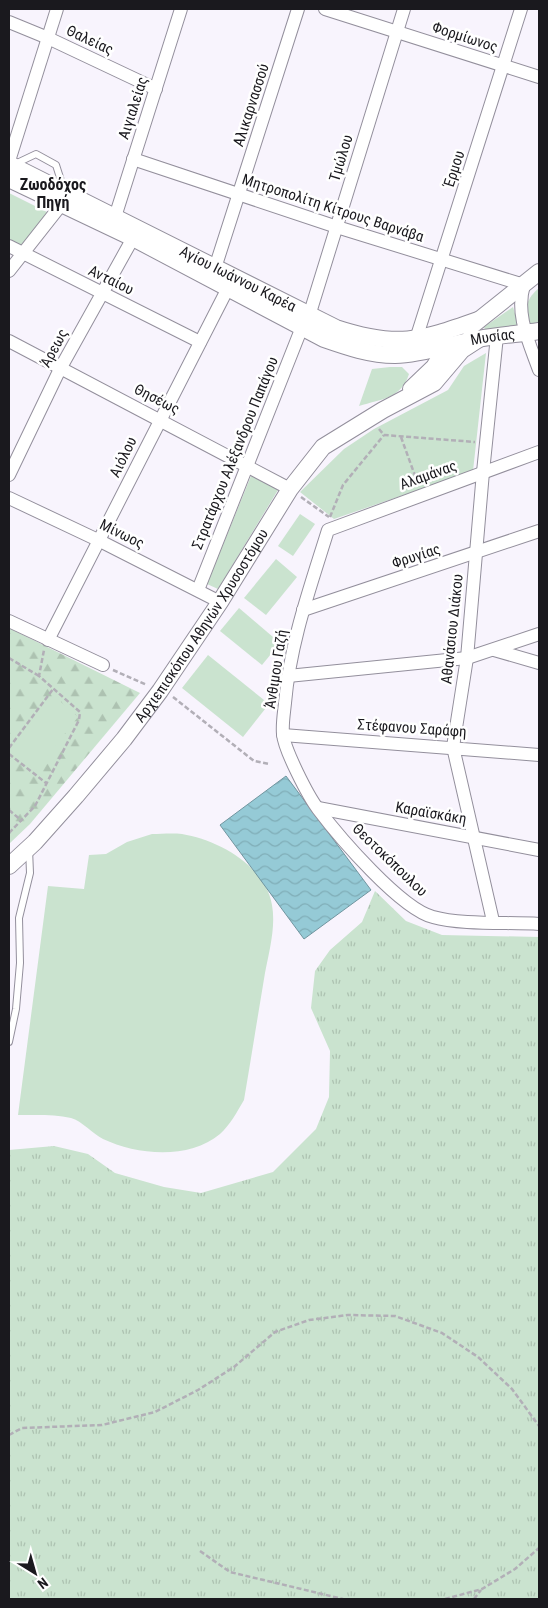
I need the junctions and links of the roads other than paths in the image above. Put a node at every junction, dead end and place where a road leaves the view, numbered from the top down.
1 (57, 9) edge
2 (181, 9) edge
3 (298, 9) edge
4 (325, 9) edge
5 (404, 9) edge
6 (521, 9) edge
7 (9, 22) edge
8 (397, 32) junction
9 (48, 38) junction
10 (504, 67) junction
11 (539, 77) edge
12 (156, 89) junction
13 (133, 159) junction
14 (10, 167) edge
15 (240, 195) junction
16 (62, 198) junction
17 (115, 217) junction
18 (337, 227) junction
19 (133, 238) junction
20 (9, 246) edge
21 (24, 254) junction
22 (441, 260) junction
23 (215, 268) junction
24 (9, 271) edge
25 (539, 272) edge
26 (524, 285) junction
27 (228, 288) junction
28 (101, 294) junction
29 (478, 320) junction
30 (305, 322) junction
31 (532, 332) edge
32 (497, 336) junction
33 (416, 339) junction
34 (479, 339) junction
35 (9, 341) edge
36 (200, 342) junction
37 (448, 347) junction
38 (395, 355) junction
39 (60, 369) junction
40 (539, 370) edge
41 (416, 384) junction
42 (403, 398) junction
43 (160, 419) junction
44 (539, 452) edge
45 (248, 465) junction
46 (483, 472) junction
47 (9, 475) edge
48 (296, 493) junction
49 (9, 498) edge
50 (329, 524) joint
51 (539, 531) edge
52 (100, 541) junction
53 (475, 553) junction
54 (198, 590) junction
55 (220, 602) junction
56 (303, 610) junction
57 (9, 621) edge
58 (539, 634) edge
59 (48, 640) junction
60 (494, 650) junction
61 (467, 658) junction
62 (539, 663) edge
63 (103, 665) road end
64 (288, 676) junction
65 (283, 735) junction
66 (454, 748) junction
67 (539, 755) edge
68 (318, 808) junction
69 (472, 837) junction
70 (29, 848) junction
71 (539, 850) edge
72 (9, 866) edge
73 (493, 921) junction
74 (539, 924) edge
75 (9, 1042) edge

1 - 9 street
2 - 12 street, Αιγιαλείας
3 - 15 street, Αλικαρνασσού
4 - 8 street, Φορμίωνος
5 - 8 street, Τμώλου
6 - 10 street, Έρμου
7 - 9 street, Θαλείας
8 - 10 street, Φορμίωνος
8 - 18 street, Τμώλου
9 - 12 street, Θαλείας
9 - 14 street
10 - 11 street, Φορμίωνος
10 - 22 street, Έρμου
12 - 13 street, Αιγιαλείας
13 - 15 street, Μητροπολίτη Κίτρους Βαρνάβα
13 - 17 street, Αιγιαλείας
14 - 16 street, Αγίου Ιωάννου Καρέα
15 - 18 street, Μητροπολίτη Κίτρους Βαρνάβα
15 - 23 street, Αλικαρνασσού
16 - 17 street, Αγίου Ιωάννου Καρέα
16 - 19 street, Αγίου Ιωάννου Καρέα
16 - 21 street
17 - 23 street, Αγίου Ιωάννου Καρέα
18 - 22 street, Μητροπολίτη Κίτρους Βαρνάβα
18 - 30 street, Τμώλου
19 - 27 street, Αγίου Ιωάννου Καρέα
19 - 28 street, Άρεως
20 - 21 street, Ανταίου
21 - 24 street
21 - 28 street, Ανταίου
22 - 26 street, Μητροπολίτη Κίτρους Βαρνάβα
22 - 33 street, Έρμου
23 - 30 street, Αγίου Ιωάννου Καρέα
25 - 26 street, Αρχιεπισκόπου Αθηνών Χρυσοστόμου
26 - 29 street, Αρχιεπισκόπου Αθηνών Χρυσοστόμου
26 - 31 street
27 - 30 street, Αγίου Ιωάννου Καρέα
27 - 36 street, Αιόλου
28 - 36 street, Ανταίου
28 - 39 street, Άρεως
29 - 33 street, Αγίου Ιωάννου Καρέα
29 - 37 street, Αρχιεπισκόπου Αθηνών Χρυσοστόμου
30 - 33 street, Αγίου Ιωάννου Καρέα
30 - 38 street, Αγίου Ιωάννου Καρέα
30 - 45 street, Στρατάρχου Αλέξανδρου Παπάγου
31 - 32 street, Μυσίας
31 - 40 street
32 - 34 street, Μυσίας
32 - 46 street, Αθανάσιου Διάκου
34 - 37 street, Μυσίας
34 - 42 street, Αρχιεπισκόπου Αθηνών Χρυσοστόμου
35 - 39 street, Θησέως
36 - 43 street, Αιόλου
37 - 38 street, Αγίου Ιωάννου Καρέα
37 - 41 street, Αρχιεπισκόπου Αθηνών Χρυσοστόμου
38 - 41 street
39 - 43 street, Θησέως
39 - 47 street, Άρεως
41 - 42 street, Αρχιεπισκόπου Αθηνών Χρυσοστόμου
42 - 48 street, Αρχιεπισκόπου Αθηνών Χρυσοστόμου
43 - 45 street, Θησέως
43 - 52 street, Αιόλου
44 - 46 street, Αλαμάνας
45 - 48 street, Θησέως
45 - 54 street, Στρατάρχου Αλέξανδρου Παπάγου
46 - 50 street, Αλαμάνας
46 - 53 street, Αθανάσιου Διάκου
48 - 55 street, Αρχιεπισκόπου Αθηνών Χρυσοστόμου
49 - 52 street, Μίνωος
50 - 56 street, Άνθιμου Γαζή
51 - 53 street, Φρυγίας
52 - 54 street, Μίνωος
52 - 59 street, Αιόλου
53 - 56 street, Φρυγίας
53 - 61 street, Αθανάσιου Διάκου
54 - 55 street, Μίνωος
55 - 70 street, Αρχιεπισκόπου Αθηνών Χρυσοστόμου
56 - 64 street, Άνθιμου Γαζή
57 - 59 street
58 - 60 street
59 - 63 street
60 - 61 street
60 - 62 street
61 - 64 street
61 - 66 street, Αθανάσιου Διάκου
64 - 65 street, Άνθιμου Γαζή
65 - 66 street, Στέφανου Σαράφη
65 - 68 street, Άνθιμου Γαζή
66 - 67 street, Στέφανου Σαράφη
66 - 69 street, Αθανάσιου Διάκου
68 - 69 street, Καραϊσκάκη
68 - 73 street, Θεοτοκόπουλου
69 - 71 street, Καραϊσκάκη
69 - 73 street, Αθανάσιου Διάκου
70 - 72 street, Αρχιεπισκόπου Αθηνών Χρυσοστόμου
70 - 75 lane
73 - 74 street, Θεοτοκόπουλου

